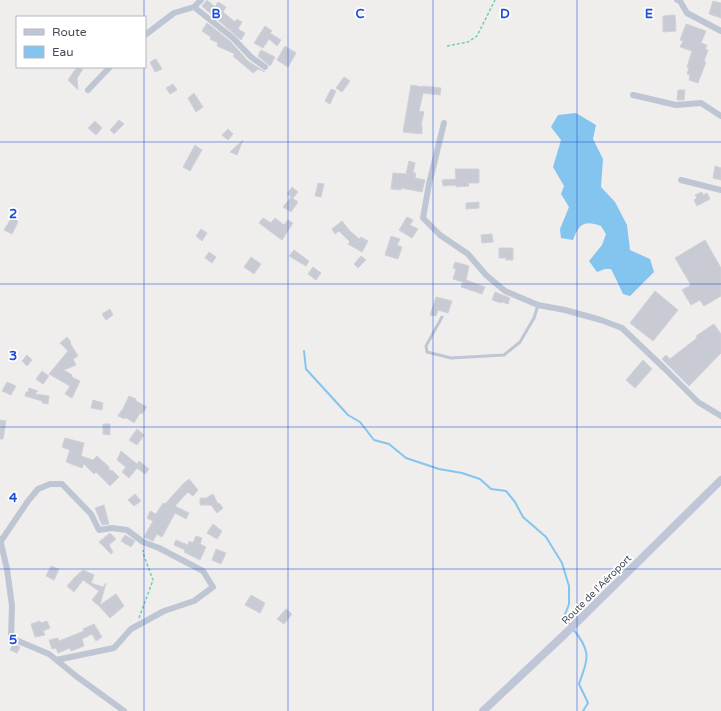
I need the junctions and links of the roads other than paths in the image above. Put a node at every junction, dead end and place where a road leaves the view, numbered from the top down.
1 (201, 0) edge
2 (677, 0) edge
3 (194, 8) junction
4 (721, 31) edge
5 (146, 34) edge
6 (265, 67) dead end
7 (109, 68) edge
8 (88, 90) dead end
9 (633, 95) dead end
10 (721, 116) edge
11 (444, 124) dead end
12 (681, 180) dead end
13 (721, 190) edge
14 (538, 305) junction
15 (442, 317) dead end
16 (721, 416) edge
17 (721, 480) edge
18 (1, 540) edge
19 (56, 660) junction
20 (124, 711) edge
21 (483, 711) edge

1 - 3 street
2 - 4 street
3 - 5 street
3 - 6 street
7 - 8 street
9 - 10 street
11 - 14 street
12 - 13 street
14 - 15 lane
14 - 16 street
17 - 21 main road, Route de l'Aéroport
18 - 19 street
18 - 19 street
19 - 20 street

